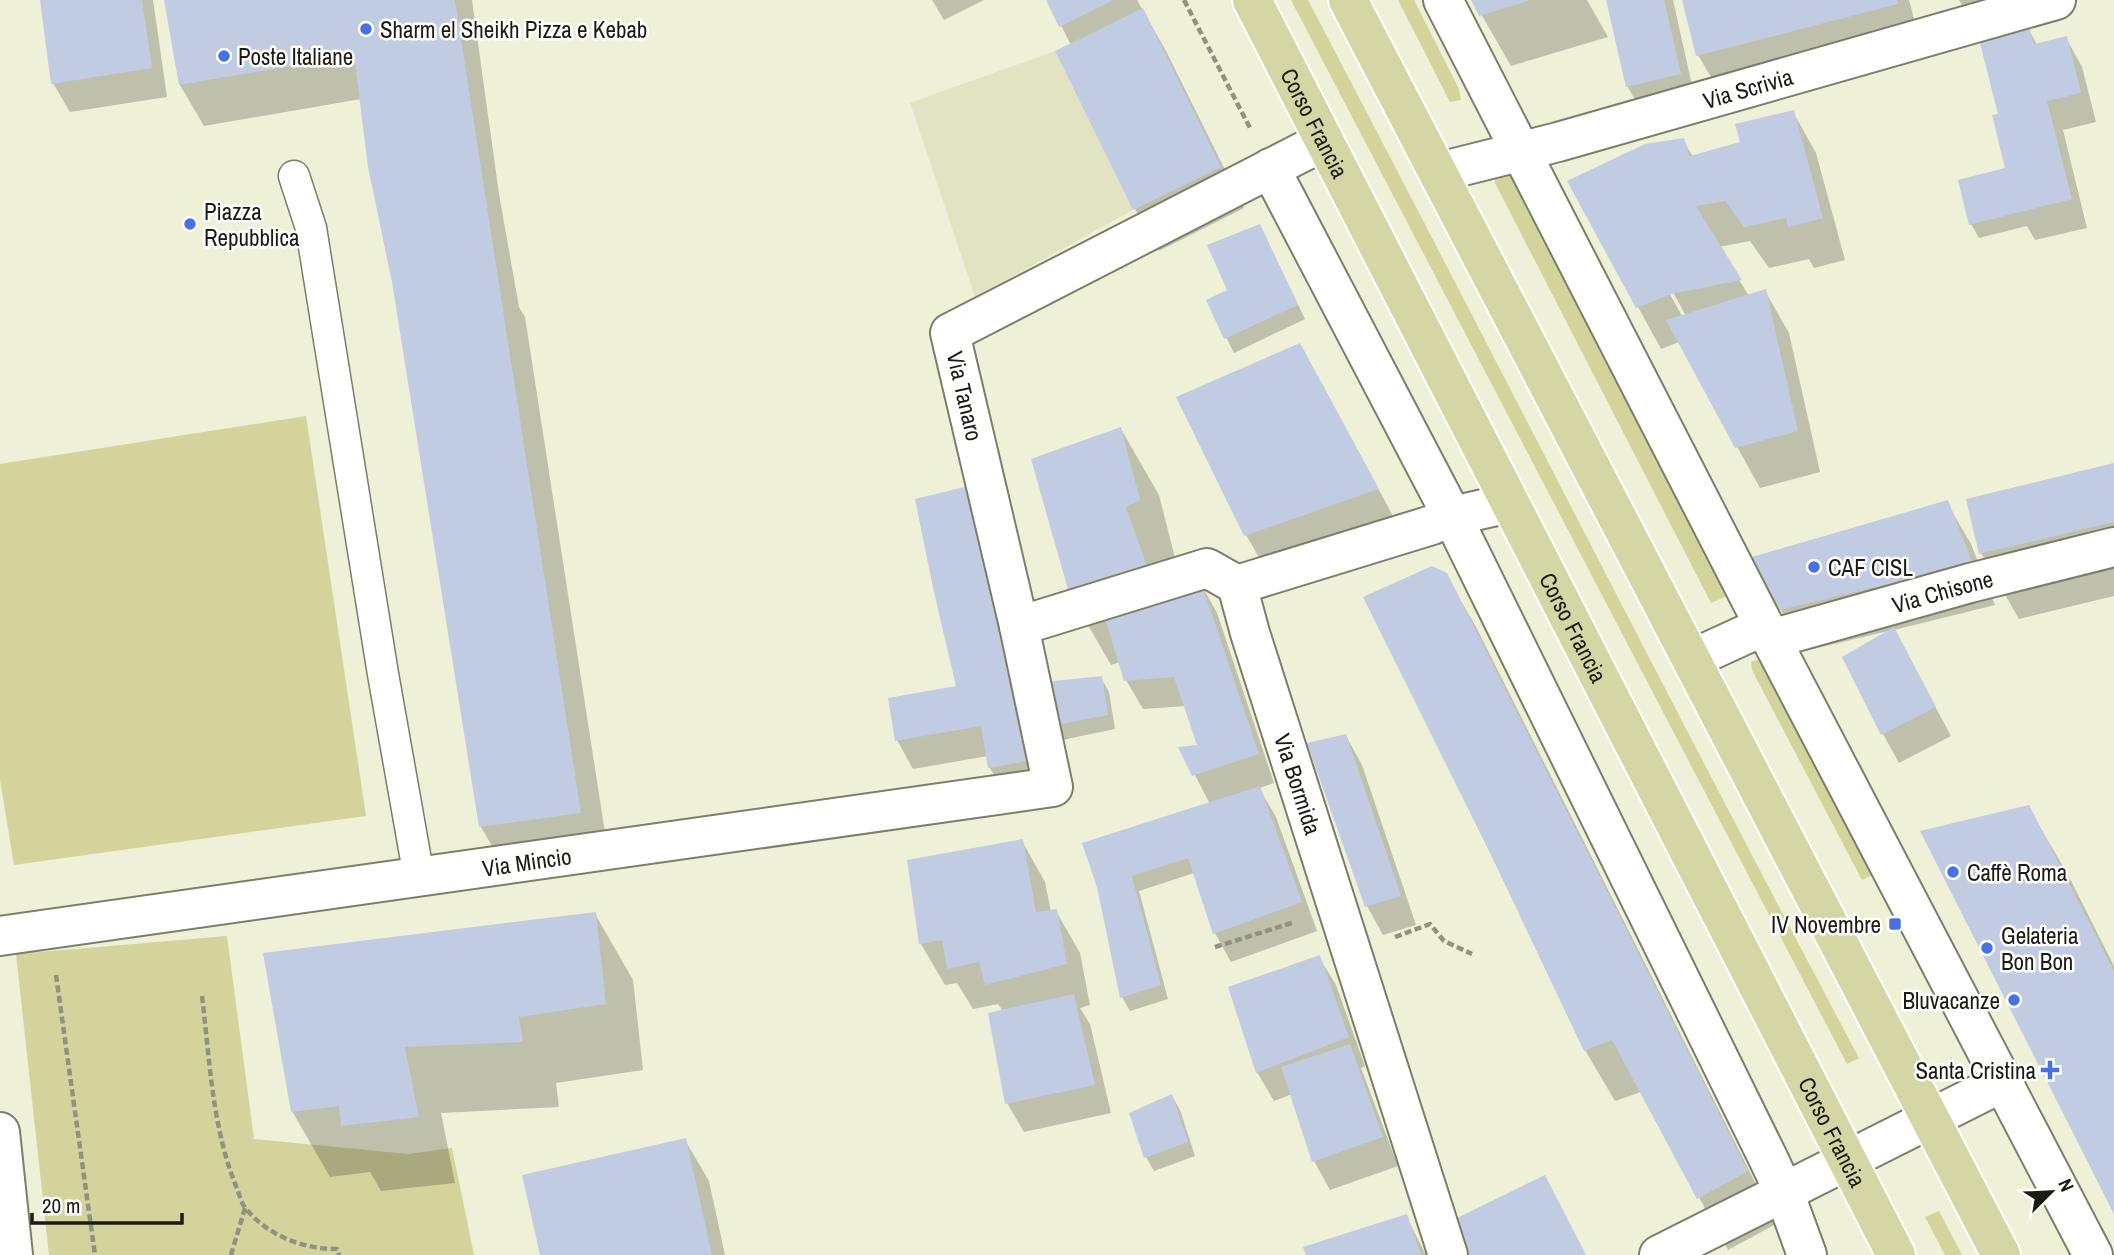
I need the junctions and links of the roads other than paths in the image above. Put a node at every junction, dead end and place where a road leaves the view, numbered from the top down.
1 (1252, 0) edge
2 (1348, 0) edge
3 (1443, 0) edge
4 (2056, 0) edge
5 (1324, 141) junction
6 (1520, 152) junction
7 (1270, 168) junction
8 (1438, 172) junction
9 (294, 176) dead end
10 (1510, 503) junction
11 (1452, 516) junction
12 (2114, 547) edge
13 (1237, 585) junction
14 (1019, 626) junction
15 (1768, 632) junction
16 (1692, 659) junction
17 (1053, 787) joint
18 (419, 877) junction
19 (0, 936) edge
20 (2003, 1082) junction
21 (1929, 1119) junction
22 (0, 1132) edge
23 (1848, 1160) junction
24 (1784, 1192) junction
25 (12, 1255) edge
26 (1448, 1255) edge
27 (1659, 1255) edge
28 (1807, 1255) edge
29 (1896, 1255) edge
30 (2001, 1255) edge
31 (2093, 1255) edge

1 - 5 main road, Corso Francia
2 - 8 main road
3 - 6 street
4 - 6 street, Via Scrivia
5 - 7 street, Via Tanaro
5 - 10 main road, Corso Francia
6 - 8 street, Via Scrivia
6 - 15 street
7 - 11 street
7 - 14 street, Via Tanaro
8 - 16 main road
9 - 18 lane
10 - 11 street
10 - 23 main road, Corso Francia
11 - 13 street
11 - 24 street
12 - 15 street, Via Chisone
13 - 14 street
13 - 26 street, Via Bormida
14 - 17 street, Via Tanaro
15 - 16 street
15 - 20 street
16 - 21 main road
17 - 18 street, Via Mincio
18 - 19 street, Via Mincio
20 - 21 street
20 - 31 street
21 - 23 street
21 - 30 main road
22 - 25 street
23 - 24 street
23 - 29 main road, Corso Francia
24 - 27 street
24 - 28 street

